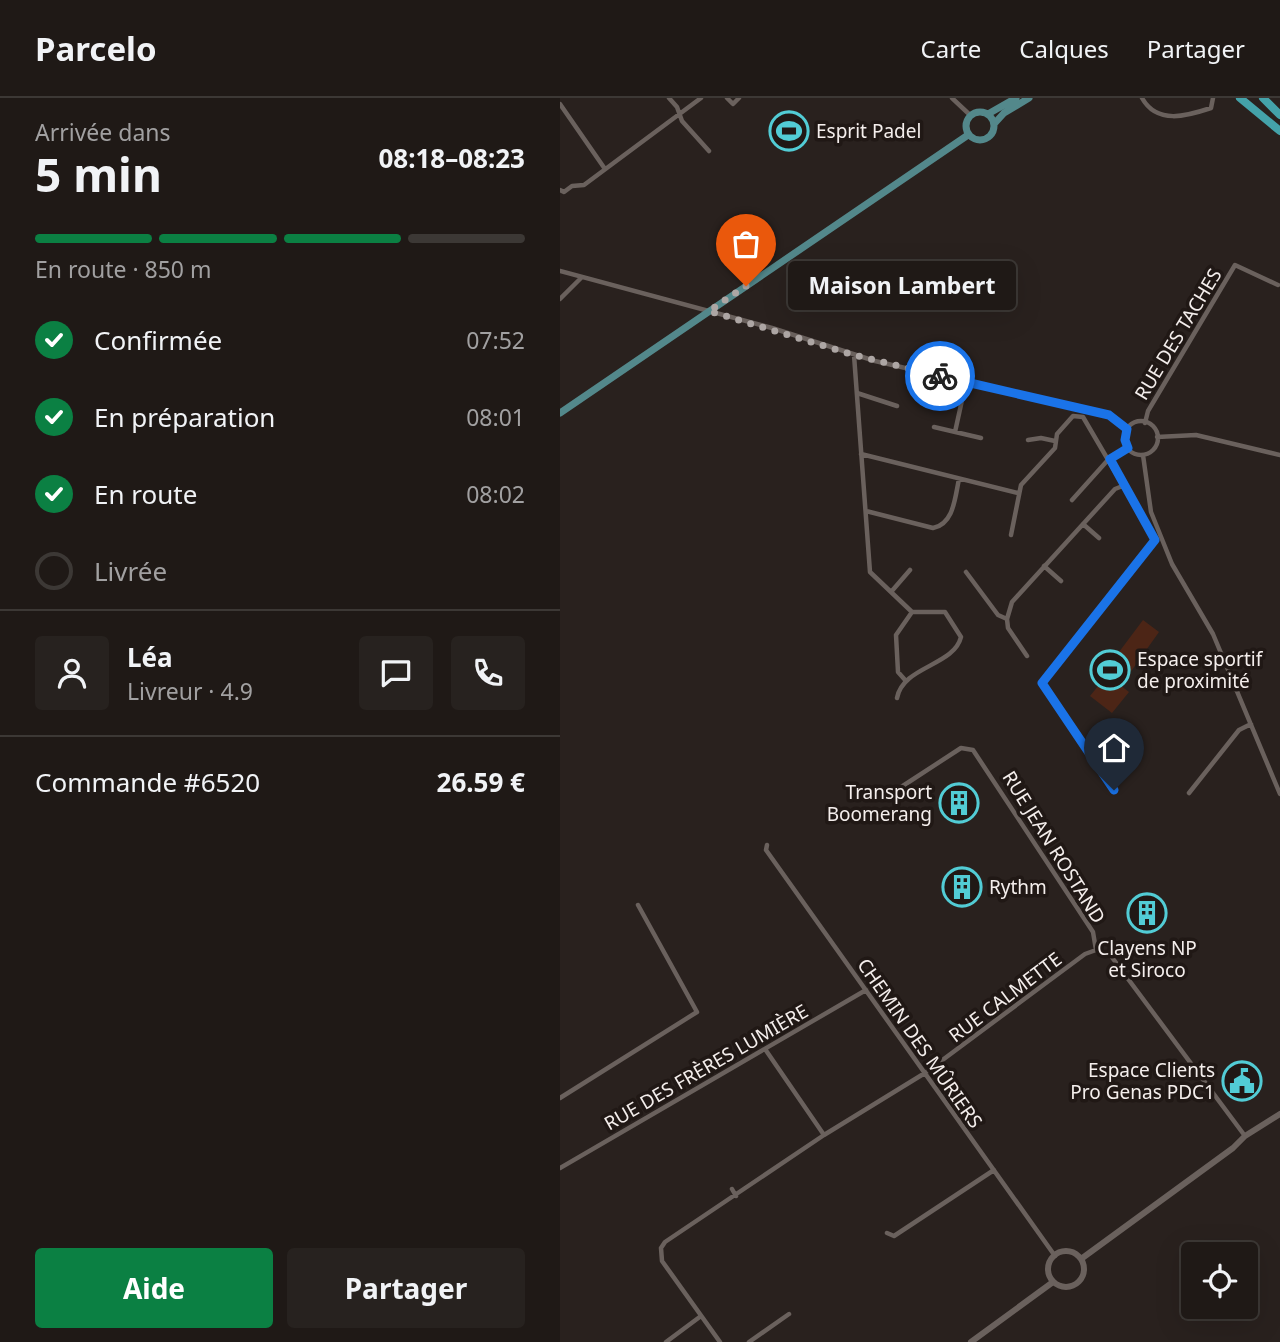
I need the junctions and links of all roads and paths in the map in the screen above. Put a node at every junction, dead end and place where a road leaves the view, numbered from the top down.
1 (669, 98) edge
2 (701, 98) edge
3 (727, 98) edge
4 (739, 98) edge
5 (952, 98) edge
6 (1016, 98) edge
7 (1029, 98) edge
8 (1142, 98) edge
9 (1213, 98) edge
10 (1240, 98) edge
11 (1250, 98) edge
12 (1263, 98) edge
13 (560, 104) edge
14 (680, 112) junction
15 (988, 114) junction
16 (970, 115) junction
17 (1280, 115) edge
18 (994, 124) junction
19 (1280, 130) edge
20 (968, 135) junction
21 (709, 151) dead end
22 (605, 169) junction
23 (560, 190) edge
24 (560, 271) edge
25 (581, 278) junction
26 (1278, 285) dead end
27 (560, 299) edge
28 (709, 311) junction
29 (854, 355) junction
30 (966, 382) junction
31 (857, 393) junction
32 (897, 406) dead end
33 (560, 413) edge
34 (1145, 423) junction
35 (934, 427) dead end
36 (1127, 429) junction
37 (955, 432) junction
38 (1157, 437) junction
39 (981, 438) dead end
40 (1028, 440) dead end
41 (1055, 441) junction
42 (1128, 448) junction
43 (861, 454) junction
44 (1143, 454) junction
45 (1280, 455) edge
46 (1110, 459) junction
47 (959, 479) junction
48 (1125, 485) junction
49 (1018, 493) junction
50 (1072, 500) dead end
51 (866, 511) junction
52 (1083, 524) junction
53 (1012, 535) dead end
54 (1098, 538) dead end
55 (1044, 566) junction
56 (910, 570) dead end
57 (966, 572) dead end
58 (1061, 581) dead end
59 (891, 592) junction
60 (912, 612) junction
61 (1007, 619) junction
62 (1027, 656) dead end
63 (906, 681) junction
64 (897, 698) dead end
65 (1251, 723) junction
66 (1114, 790) dead end
67 (1189, 793) dead end
68 (1280, 794) edge
69 (895, 800) dead end
70 (768, 845) dead end
71 (638, 905) dead end
72 (1096, 950) junction
73 (866, 990) junction
74 (765, 1049) junction
75 (925, 1073) junction
76 (560, 1098) edge
77 (1280, 1114) edge
78 (824, 1135) junction
79 (1245, 1136) junction
80 (560, 1168) edge
81 (994, 1170) junction
82 (732, 1189) dead end
83 (736, 1196) junction
84 (887, 1233) dead end
85 (1055, 1255) junction
86 (1081, 1259) junction
87 (1053, 1282) junction
88 (789, 1314) dead end
89 (701, 1316) junction
90 (666, 1342) edge
91 (720, 1342) edge
92 (749, 1342) edge
93 (971, 1342) edge

1 - 14 street
2 - 14 street
3 - 4 street
5 - 16 street
6 - 15 main road
7 - 18 main road
8 - 9 street
10 - 19 highway
11 - 19 highway
12 - 17 highway
13 - 22 street
14 - 21 street
14 - 22 street
15 - 16 main road
15 - 18 main road
16 - 20 main road
18 - 20 main road
20 - 28 main road
22 - 23 street
24 - 25 street
25 - 27 street
25 - 28 street
26 - 34 street, RUE DES TACHES
28 - 29 street
28 - 33 main road
29 - 30 street
29 - 31 street
30 - 36 street
30 - 37 street
31 - 32 street
31 - 43 street
34 - 36 street
34 - 38 street
35 - 37 street
36 - 42 street
37 - 39 street
38 - 44 street
38 - 45 street
40 - 41 street
41 - 46 street
41 - 49 street
42 - 44 street
42 - 46 street
43 - 47 street
43 - 51 street
44 - 65 street
46 - 48 street
46 - 50 street
47 - 49 street
47 - 51 street
48 - 52 street
48 - 66 street
49 - 53 street
51 - 59 street
52 - 54 street
52 - 55 street
55 - 58 street
55 - 61 street
56 - 59 street
57 - 61 street
59 - 60 street
60 - 63 street
60 - 63 street
61 - 62 street
63 - 64 street
65 - 67 street
65 - 68 street
69 - 72 street, RUE JEAN ROSTAND
70 - 73 street, CHEMIN DES MÛRIERS
71 - 76 street
72 - 75 street, RUE CALMETTE
72 - 79 street, RUE JEAN ROSTAND
73 - 74 street, RUE DES FRÈRES LUMIÈRE
73 - 75 street, CHEMIN DES MÛRIERS
74 - 78 street
74 - 80 street, RUE DES FRÈRES LUMIÈRE
75 - 78 street, RUE CALMETTE
75 - 81 street, CHEMIN DES MÛRIERS
77 - 79 street
78 - 83 street, RUE CALMETTE
79 - 86 street
81 - 84 street
81 - 85 street, CHEMIN DES MÛRIERS
82 - 83 street
83 - 89 street, RUE CALMETTE
85 - 86 street
85 - 87 street
86 - 87 street
87 - 93 street
88 - 92 street
89 - 90 street
89 - 91 street

